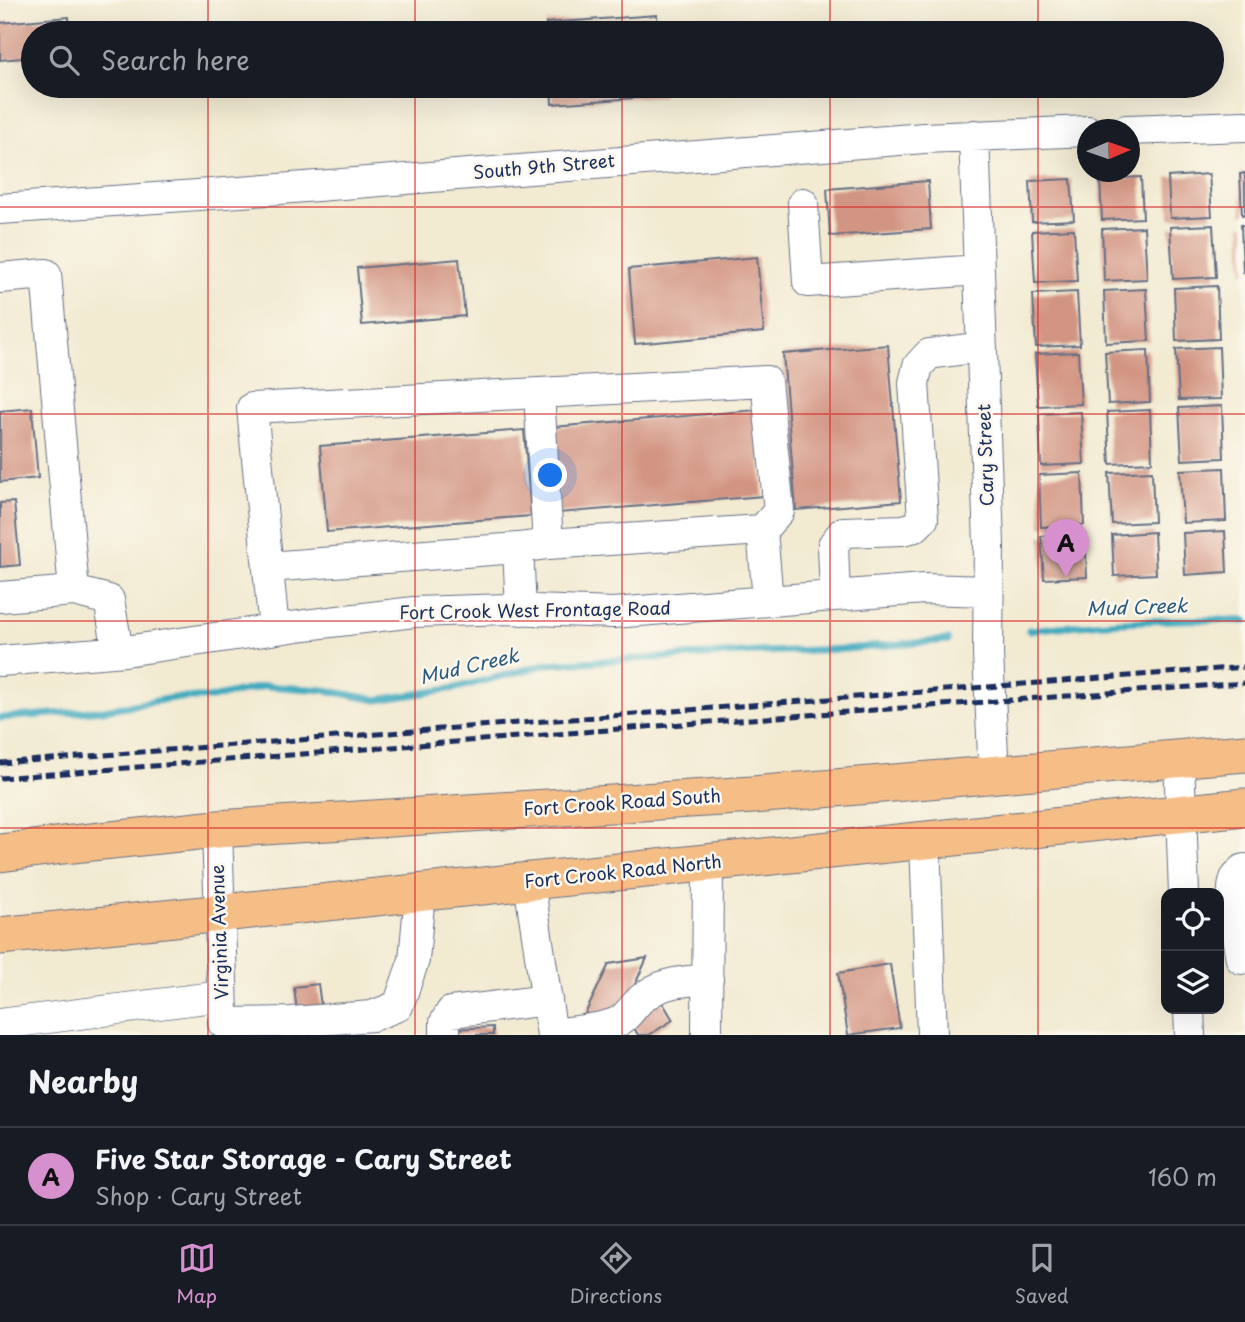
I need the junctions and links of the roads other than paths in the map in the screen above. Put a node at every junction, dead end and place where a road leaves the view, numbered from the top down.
1 (1245, 125) edge
2 (1140, 129) edge
3 (1077, 131) edge
4 (974, 135) junction
5 (803, 203) dead end
6 (0, 209) edge
7 (979, 270) junction
8 (0, 278) edge
9 (982, 347) junction
10 (539, 393) junction
11 (762, 530) junction
12 (548, 544) junction
13 (518, 548) junction
14 (268, 567) junction
15 (74, 591) junction
16 (988, 591) junction
17 (835, 596) junction
18 (0, 597) edge
19 (768, 601) junction
20 (522, 610) junction
21 (274, 629) junction
22 (118, 652) junction
23 (0, 661) edge
24 (1245, 753) edge
25 (1179, 759) junction
26 (994, 775) junction
27 (1245, 807) edge
28 (1181, 814) junction
29 (217, 830) junction
30 (925, 841) junction
31 (0, 853) edge
32 (708, 863) junction
33 (1245, 869) edge
34 (529, 882) junction
35 (1184, 888) edge
36 (420, 893) junction
37 (221, 914) junction
38 (0, 936) edge
39 (1241, 959) dead end
40 (708, 979) junction
41 (547, 1000) junction
42 (1189, 1014) edge
43 (223, 1018) edge
44 (0, 1024) edge
45 (552, 1034) edge
46 (446, 1035) edge
47 (708, 1035) edge
48 (932, 1035) edge
49 (1190, 1035) edge

1 - 2 street
3 - 4 street, South 9th Street
4 - 6 street, South 9th Street
4 - 7 street, Cary Street
5 - 7 street
7 - 9 street, Cary Street
8 - 15 street
9 - 16 street, Cary Street
9 - 17 street
10 - 11 street
10 - 12 street
10 - 14 street
11 - 12 street
11 - 19 street
12 - 13 street
13 - 14 street
13 - 20 street
14 - 21 street
15 - 18 street
15 - 22 street
16 - 17 street, Fort Crook West Frontage Road
16 - 26 street, Cary Street
17 - 19 street, Fort Crook West Frontage Road
19 - 20 street, Fort Crook West Frontage Road
20 - 21 street, Fort Crook West Frontage Road
21 - 22 street, Fort Crook West Frontage Road
22 - 23 street, Fort Crook West Frontage Road
24 - 25 main road, Fort Crook Road South
25 - 26 main road, Fort Crook Road South
25 - 28 street
26 - 29 main road, Fort Crook Road South
27 - 28 main road, Fort Crook Road North
28 - 30 main road, Fort Crook Road North
28 - 35 street
29 - 31 main road, Fort Crook Road South
29 - 37 street, Virginia Avenue
30 - 32 main road, Fort Crook Road North
30 - 48 street
32 - 34 main road, Fort Crook Road North
32 - 40 street
33 - 39 street
34 - 36 main road, Fort Crook Road North
34 - 41 street
36 - 37 main road, Fort Crook Road North
36 - 43 street
37 - 38 main road, Fort Crook Road North
37 - 43 street, Virginia Avenue
40 - 45 street
40 - 47 street
41 - 45 street
41 - 46 street
42 - 49 street
43 - 44 street

